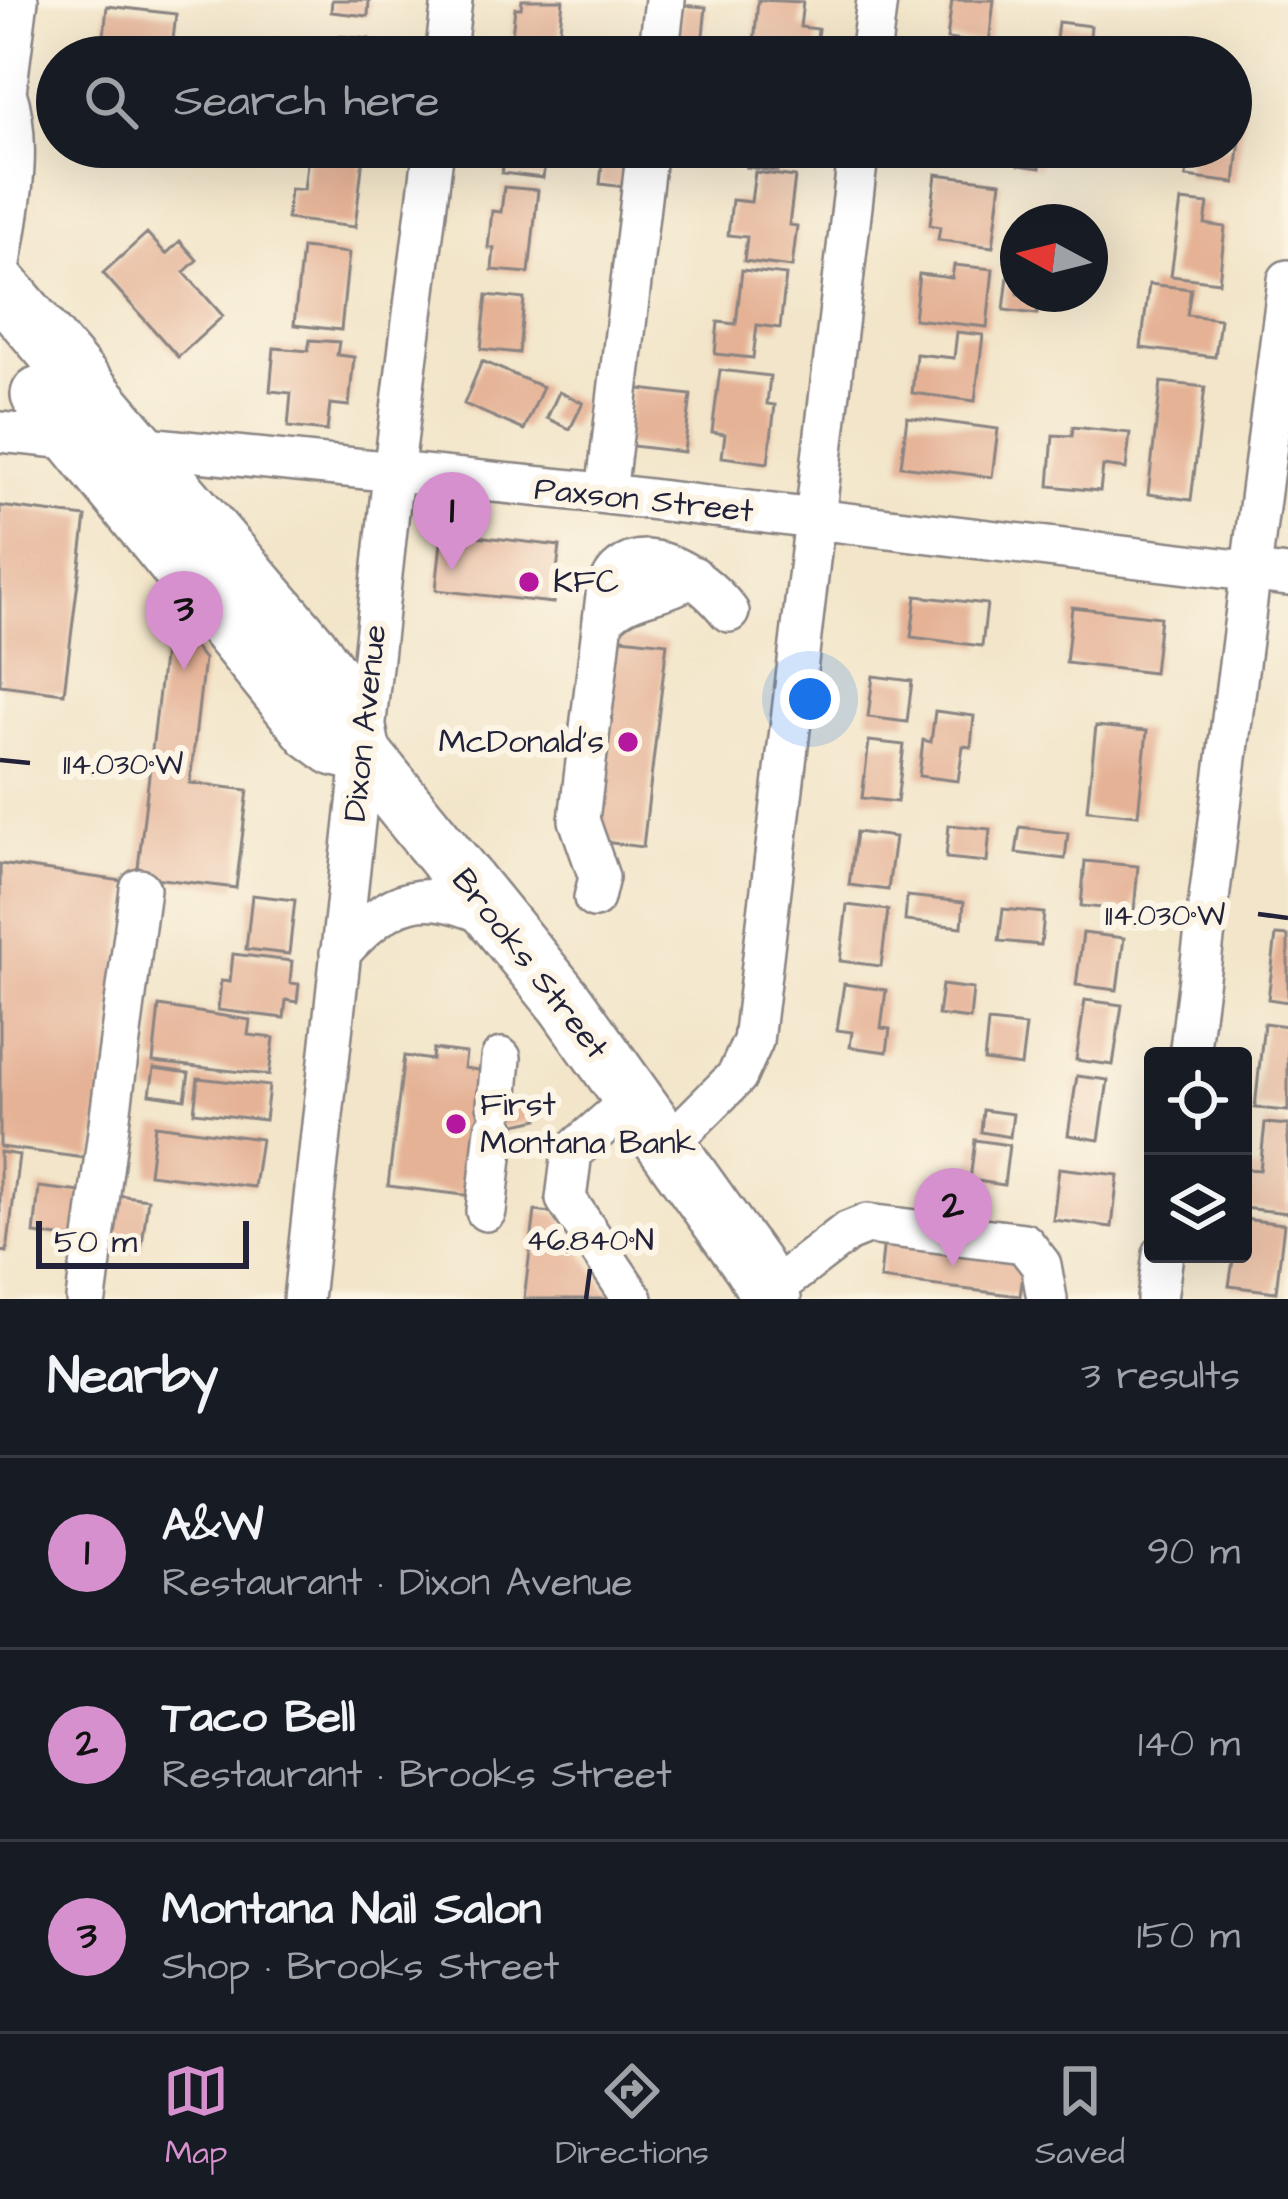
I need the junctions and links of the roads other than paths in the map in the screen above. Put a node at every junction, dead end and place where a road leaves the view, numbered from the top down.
1 (17, 0) edge
2 (452, 0) edge
3 (665, 0) edge
4 (877, 0) edge
5 (448, 36) edge
6 (661, 36) edge
7 (873, 36) edge
8 (3, 102) edge
9 (431, 168) edge
10 (645, 168) edge
11 (857, 168) edge
12 (0, 269) edge
13 (1288, 280) edge
14 (0, 286) edge
15 (0, 349) edge
16 (0, 432) edge
17 (106, 442) junction
18 (393, 474) junction
19 (606, 494) junction
20 (815, 519) junction
21 (1270, 574) edge
22 (729, 612) dead end
23 (362, 753) junction
24 (140, 889) dead end
25 (594, 898) dead end
26 (499, 921) junction
27 (340, 953) junction
28 (1191, 1047) edge
29 (501, 1058) dead end
30 (633, 1099) junction
31 (666, 1147) junction
32 (486, 1211) dead end
33 (1162, 1263) edge
34 (770, 1296) edge
35 (86, 1299) edge
36 (303, 1299) edge
37 (633, 1299) edge
38 (1047, 1299) edge
39 (1157, 1299) edge

1 - 8 street
2 - 5 street
3 - 6 street
4 - 7 street
8 - 12 street
9 - 18 street, Dixon Avenue
10 - 19 street
11 - 20 street
13 - 21 street
14 - 17 highway, Brooks Street
15 - 17 highway, Brooks Street
16 - 17 street, Paxson Street
17 - 18 street, Paxson Street
17 - 23 highway, Brooks Street
18 - 19 street, Paxson Street
18 - 23 street, Dixon Avenue
19 - 20 street, Paxson Street
20 - 21 street, Paxson Street
20 - 31 street
21 - 28 street
22 - 25 street
23 - 26 highway, Brooks Street
23 - 27 street, Dixon Avenue
24 - 35 street
26 - 27 street
26 - 30 highway, Brooks Street
27 - 36 street, Dixon Avenue
29 - 32 street
30 - 31 highway, Brooks Street
30 - 37 street
31 - 34 highway, Brooks Street
33 - 39 street
34 - 38 street

